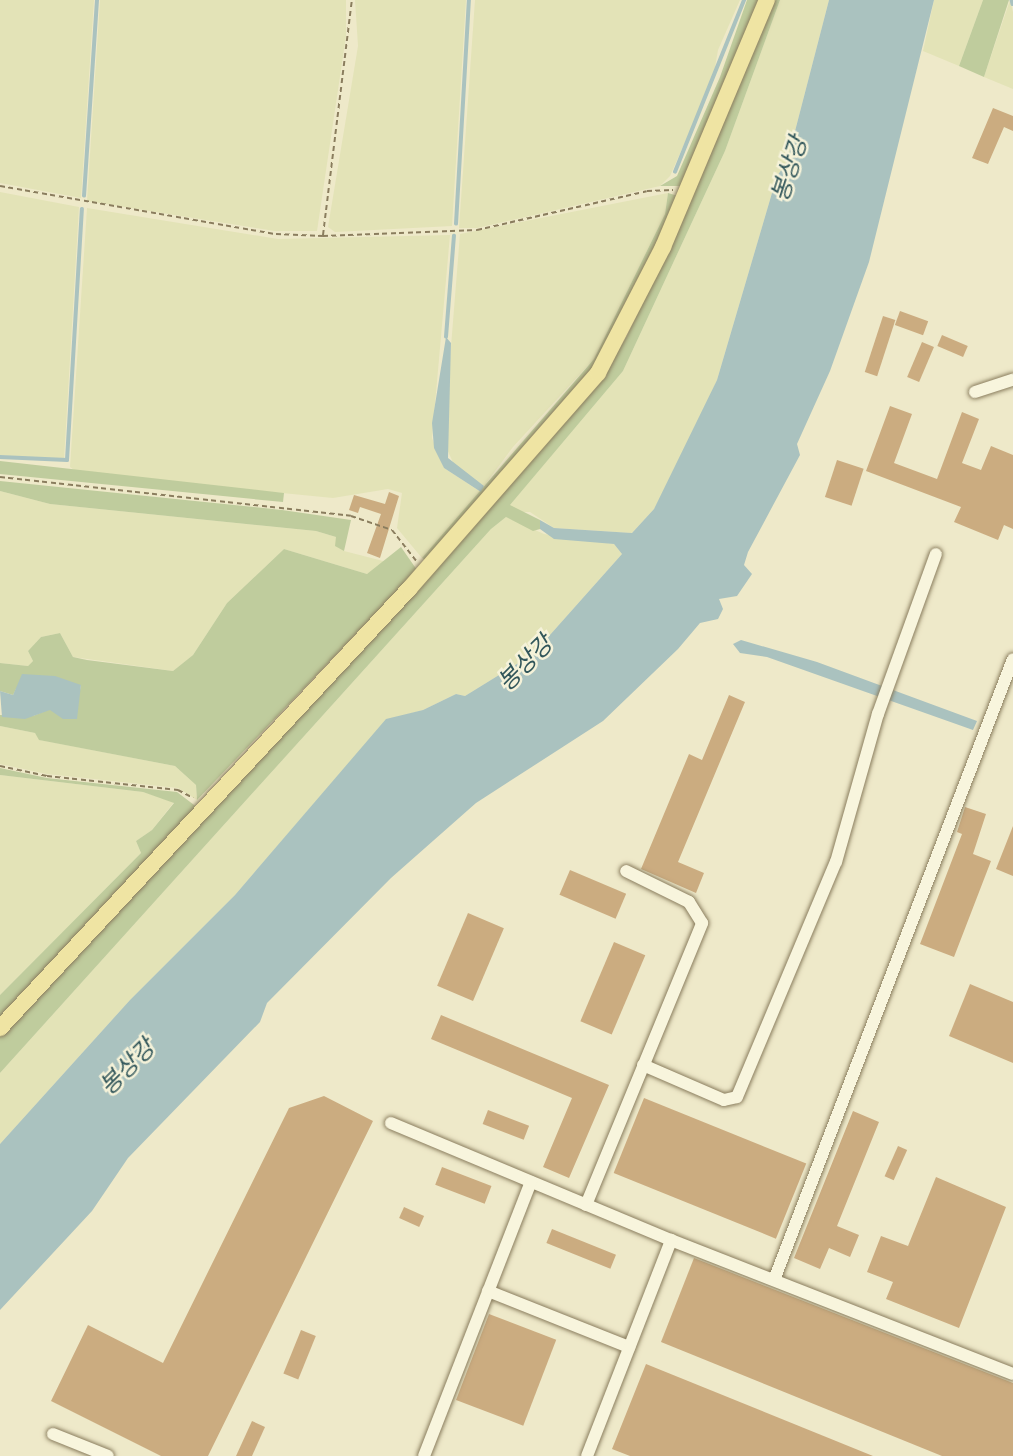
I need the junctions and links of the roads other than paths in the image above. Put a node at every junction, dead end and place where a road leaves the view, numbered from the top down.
1 (766, 0) edge
2 (1013, 380) edge
3 (975, 392) dead end
4 (936, 554) dead end
5 (1013, 659) edge
6 (626, 871) dead end
7 (0, 1028) edge
8 (643, 1065) junction
9 (391, 1123) dead end
10 (531, 1182) junction
11 (586, 1205) junction
12 (671, 1240) junction
13 (774, 1280) junction
14 (488, 1291) junction
15 (629, 1347) junction
16 (1013, 1374) edge
17 (53, 1434) dead end
18 (108, 1456) edge
19 (424, 1456) edge
20 (587, 1456) edge

1 - 7 main road
2 - 3 street
4 - 8 street
5 - 13 street
6 - 8 street
8 - 11 street
9 - 10 street
10 - 11 street
10 - 14 street
11 - 12 street
12 - 13 street
12 - 15 street
13 - 16 street
14 - 15 street
14 - 19 street
15 - 20 street
17 - 18 street

